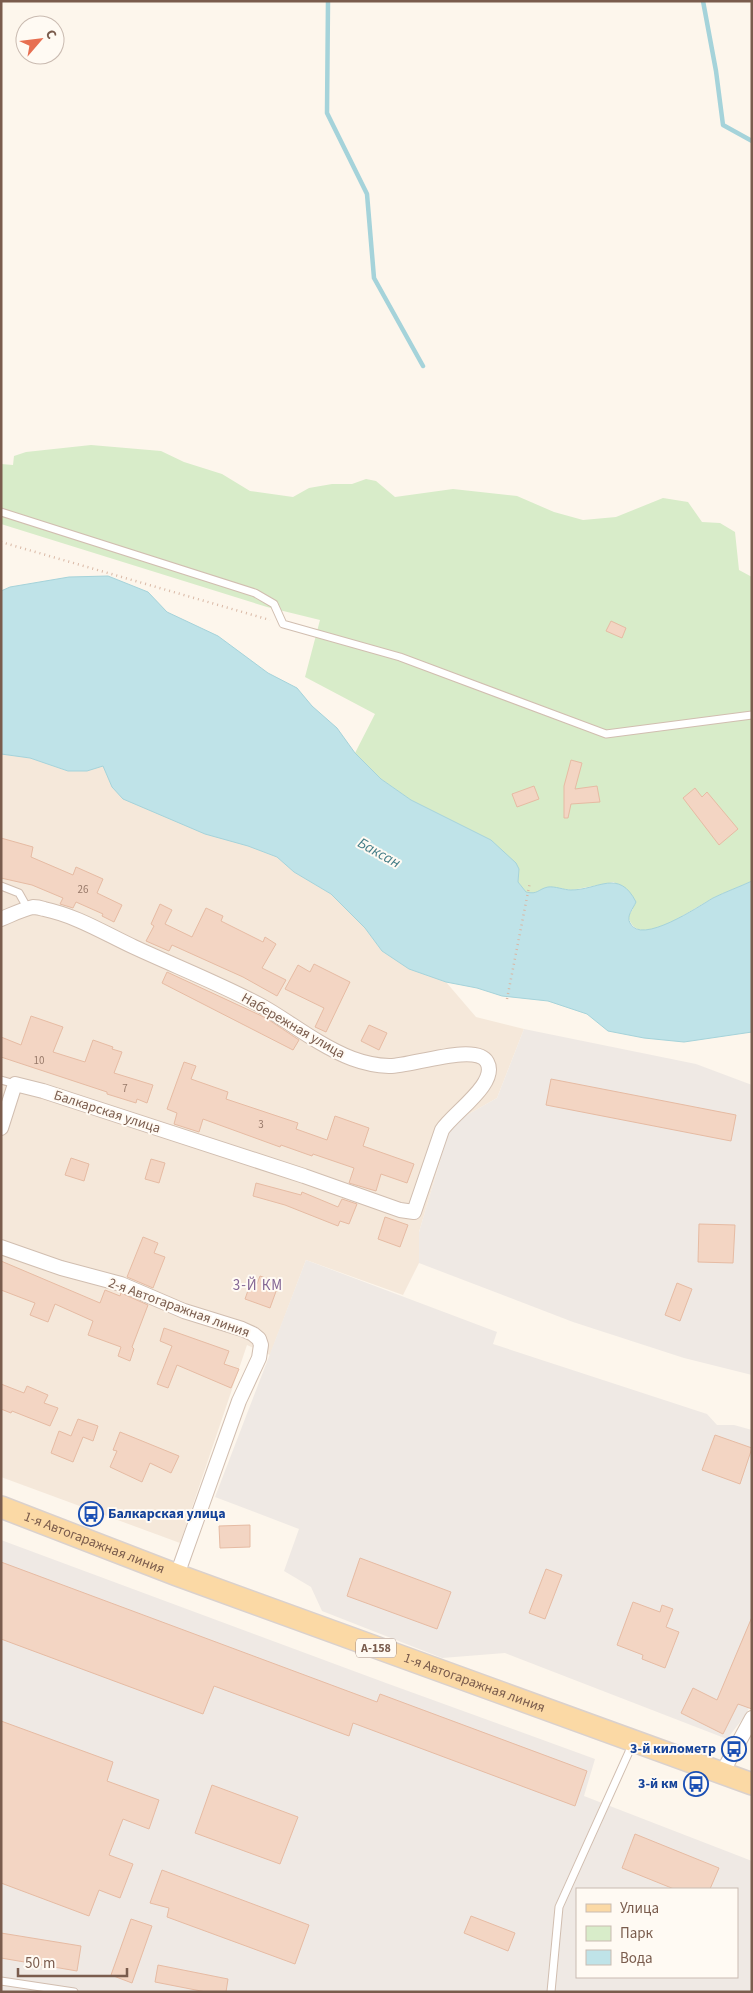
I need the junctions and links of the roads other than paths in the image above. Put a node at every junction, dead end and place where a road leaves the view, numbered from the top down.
1 (1, 512) edge
2 (752, 715) edge
3 (1, 886) edge
4 (28, 909) junction
5 (1, 919) edge
6 (1, 1080) edge
7 (15, 1084) junction
8 (1, 1128) edge
9 (414, 1212) joint
10 (1, 1247) edge
11 (1, 1507) edge
12 (177, 1575) junction
13 (752, 1718) edge
14 (634, 1741) junction
15 (722, 1773) junction
16 (752, 1784) edge
17 (1, 1981) edge
18 (74, 1992) edge
19 (551, 1992) edge

1 - 2 lane
3 - 4 lane
4 - 5 street, Набережная улица
4 - 9 street, Набережная улица
6 - 7 lane
7 - 8 street
7 - 9 street, Балкарская улица
10 - 12 street, 2-я Автогаражная линия
11 - 12 main road, 1-я Автогаражная линия / А-158
12 - 14 main road, 1-я Автогаражная линия / А-158
13 - 15 street
14 - 15 main road, 1-я Автогаражная линия / А-158
14 - 19 lane
15 - 16 main road, 1-я Автогаражная линия / А-158
17 - 18 lane

